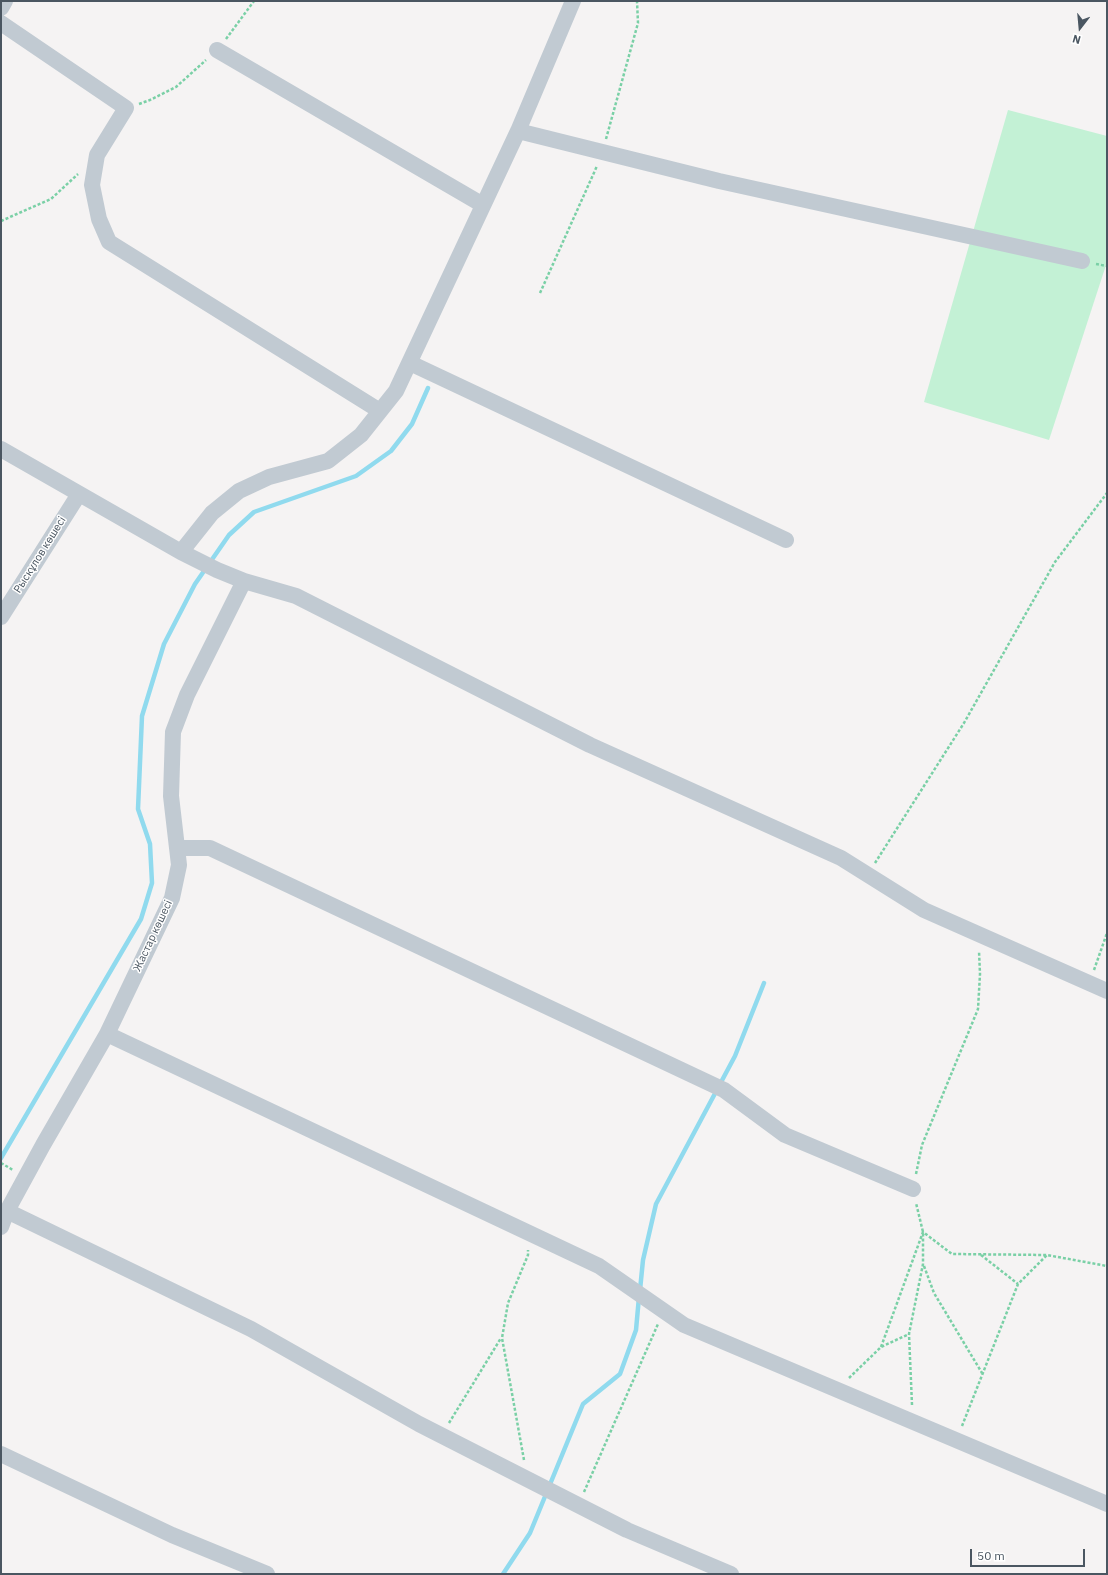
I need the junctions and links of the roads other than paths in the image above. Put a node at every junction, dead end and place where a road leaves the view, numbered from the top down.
1 (5, 1) edge
2 (573, 1) edge
3 (1, 8) edge
4 (1, 23) edge
5 (217, 50) road end
6 (518, 131) junction
7 (483, 205) junction
8 (1082, 261) dead end
9 (410, 363) junction
10 (380, 411) junction
11 (1, 449) edge
12 (79, 494) junction
13 (786, 540) dead end
14 (182, 552) junction
15 (244, 581) junction
16 (1, 617) edge
17 (177, 848) junction
18 (1107, 991) edge
19 (107, 1034) junction
20 (913, 1189) road end
21 (7, 1211) junction
22 (1, 1227) edge
23 (1, 1454) edge
24 (1107, 1504) edge
25 (267, 1574) edge
26 (731, 1574) edge

1 - 3 street
2 - 6 street
4 - 10 street
5 - 7 street
6 - 7 street
6 - 8 street
7 - 9 street
9 - 10 street
9 - 13 street
10 - 14 street
11 - 12 street
12 - 14 street
12 - 16 street, Рыскұлов көшесі
14 - 15 street
15 - 17 street, Жастар көшесі
15 - 18 street
17 - 19 street, Жастар көшесі
17 - 20 street
19 - 21 street, Жастар көшесі
19 - 24 street
21 - 22 street, Жастар көшесі
21 - 26 street
23 - 25 street

